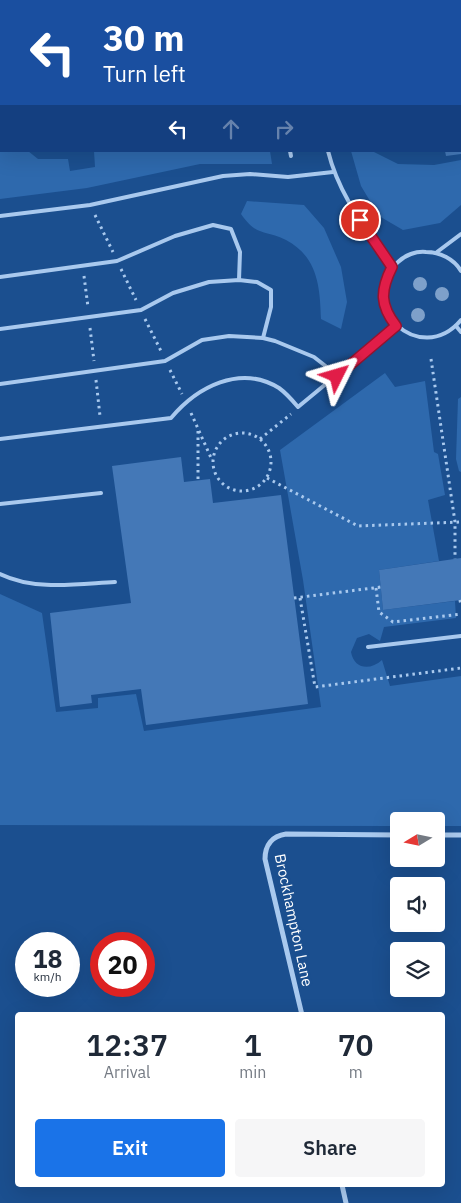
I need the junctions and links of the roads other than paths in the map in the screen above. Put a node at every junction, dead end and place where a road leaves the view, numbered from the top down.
1 (328, 152) edge
2 (333, 172) junction
3 (0, 216) edge
4 (461, 234) edge
5 (437, 252) junction
6 (392, 267) junction
7 (461, 271) edge
8 (0, 277) edge
9 (239, 280) junction
10 (461, 320) edge
11 (396, 326) junction
12 (456, 326) junction
13 (0, 330) edge
14 (461, 332) edge
15 (263, 338) junction
16 (337, 376) junction
17 (0, 384) edge
18 (0, 439) edge
19 (101, 493) dead end
20 (0, 504) edge
21 (0, 574) edge
22 (115, 582) dead end
23 (461, 636) edge
24 (368, 647) dead end
25 (390, 835) edge
26 (445, 835) edge
27 (461, 835) edge
28 (301, 1012) edge
29 (342, 1187) edge
30 (346, 1203) edge

1 - 2 lane
2 - 3 lane
2 - 6 lane
4 - 5 lane
5 - 6 lane
5 - 7 lane
6 - 11 lane
8 - 9 lane
9 - 13 lane
9 - 15 lane
10 - 12 lane
11 - 12 lane
11 - 16 lane
12 - 14 lane
15 - 16 lane
15 - 17 lane
16 - 18 lane
19 - 20 lane
21 - 22 lane
23 - 24 lane
25 - 28 street, Brockhampton Lane
26 - 27 street
29 - 30 street

